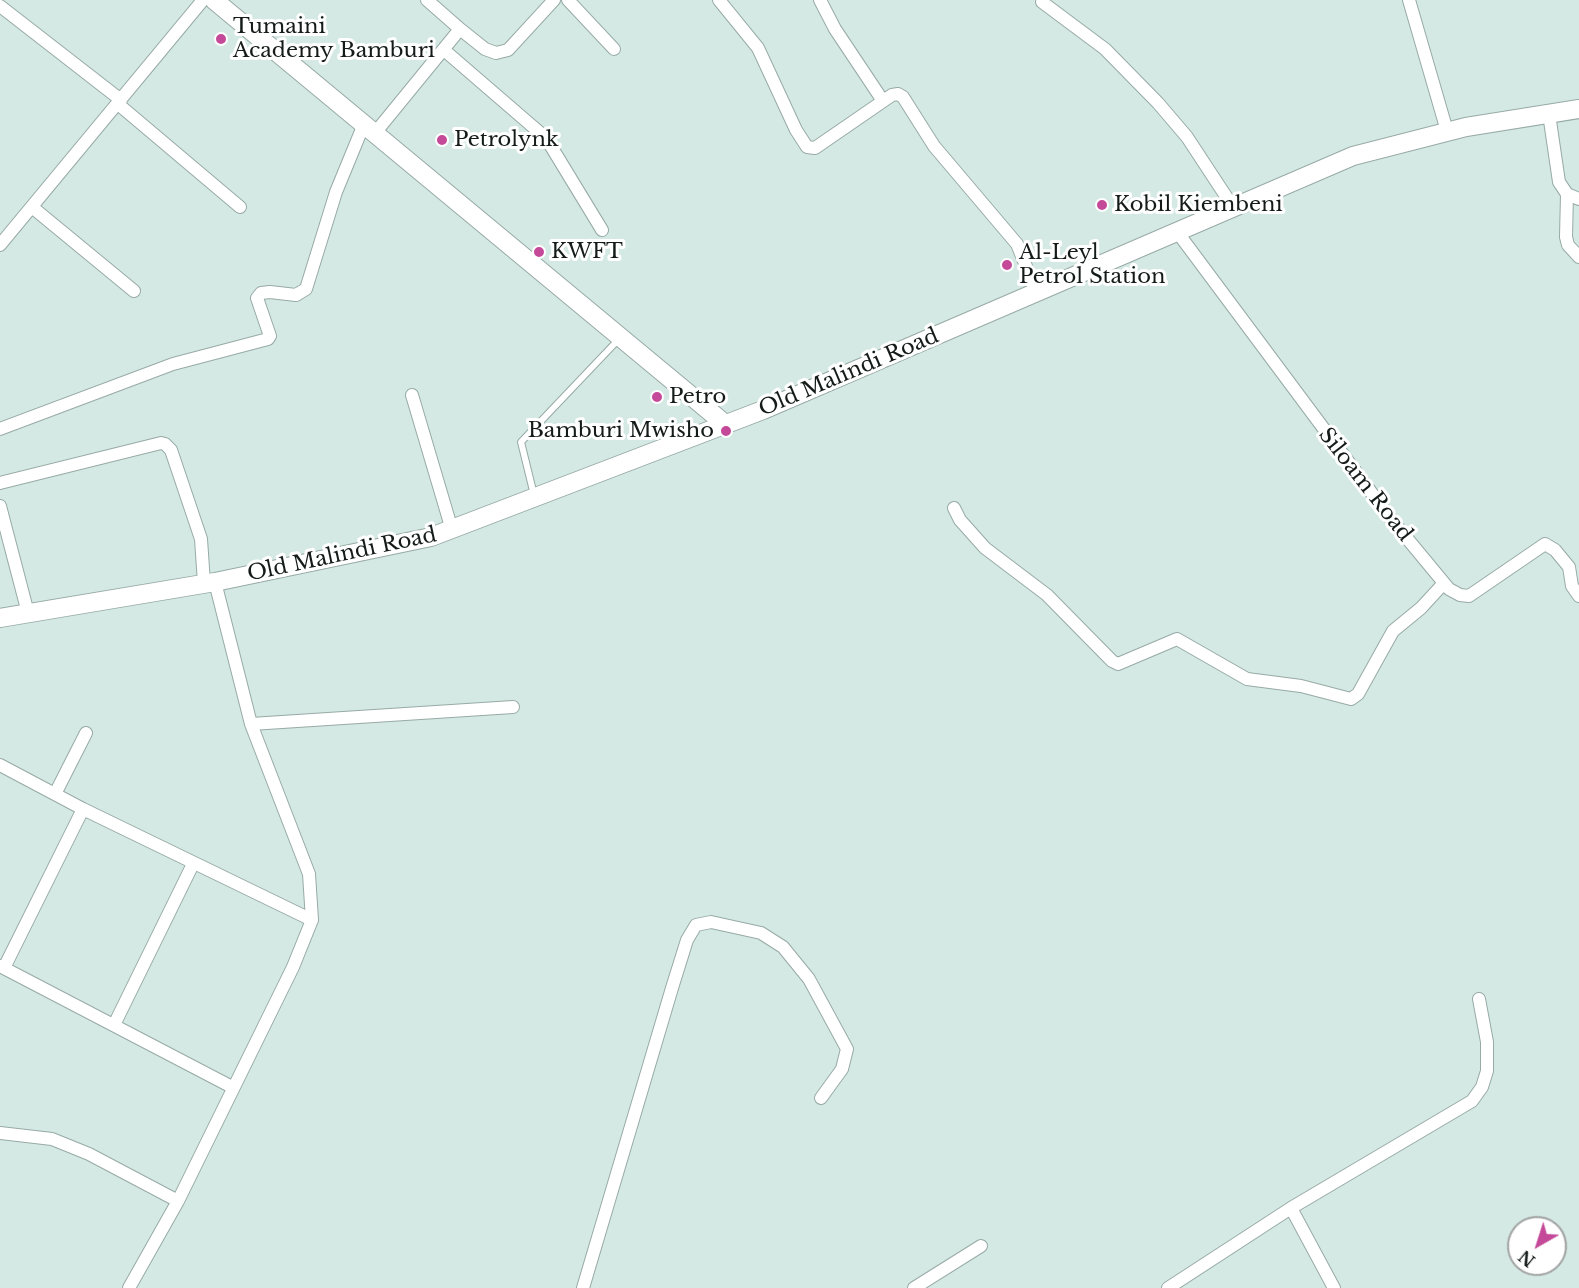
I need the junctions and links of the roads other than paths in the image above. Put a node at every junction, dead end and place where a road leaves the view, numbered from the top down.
1 (203, 0) edge
2 (214, 0) edge
3 (427, 0) edge
4 (554, 0) edge
5 (568, 0) edge
6 (719, 0) edge
7 (820, 0) edge
8 (1409, 0) edge
9 (1042, 2) dead end
10 (0, 6) edge
11 (460, 29) junction
12 (614, 49) dead end
13 (444, 50) junction
14 (883, 101) junction
15 (119, 102) junction
16 (1579, 109) edge
17 (1550, 114) junction
18 (369, 129) junction
19 (1446, 131) junction
20 (1573, 196) edge
21 (32, 207) junction
22 (240, 207) dead end
23 (1233, 207) junction
24 (602, 230) dead end
25 (1178, 233) junction
26 (0, 245) edge
27 (1579, 257) edge
28 (134, 291) dead end
29 (1036, 291) junction
30 (621, 337) junction
31 (411, 395) dead end
32 (725, 424) junction
33 (0, 429) edge
34 (0, 483) edge
35 (535, 499) junction
36 (0, 506) edge
37 (954, 508) dead end
38 (452, 530) junction
39 (209, 583) junction
40 (1444, 583) junction
41 (1579, 596) edge
42 (28, 613) junction
43 (0, 618) edge
44 (513, 707) dead end
45 (251, 724) junction
46 (86, 733) dead end
47 (0, 765) edge
48 (55, 794) junction
49 (83, 809) junction
50 (193, 864) junction
51 (312, 920) junction
52 (2, 967) edge
53 (1479, 999) dead end
54 (114, 1025) junction
55 (232, 1087) junction
56 (821, 1098) dead end
57 (0, 1133) edge
58 (178, 1201) junction
59 (1291, 1208) junction
60 (981, 1246) dead end
61 (129, 1288) edge
62 (585, 1288) edge
63 (914, 1288) edge
64 (1169, 1288) edge
65 (1334, 1288) edge

1 - 15 street
2 - 18 main road
3 - 11 street
4 - 11 street
5 - 12 street
6 - 14 street
7 - 14 street
8 - 19 street
9 - 23 street
10 - 15 street
11 - 13 street
13 - 18 street
13 - 24 street
14 - 29 street
15 - 21 street
15 - 22 street
16 - 17 main road, Old Malindi Road
17 - 19 main road, Old Malindi Road
17 - 20 street
18 - 30 main road
18 - 33 street
19 - 23 main road, Old Malindi Road
20 - 27 street
21 - 26 street
21 - 28 street
23 - 25 main road, Old Malindi Road
25 - 29 main road, Old Malindi Road
25 - 40 street, Siloam Road
29 - 32 main road, Old Malindi Road
30 - 32 main road
30 - 35 lane
31 - 38 street
32 - 35 main road, Old Malindi Road
34 - 39 street
35 - 38 main road, Old Malindi Road
36 - 42 street
37 - 40 street
38 - 39 main road, Old Malindi Road
39 - 42 main road, Old Malindi Road
39 - 45 street
40 - 41 street, Siloam Road
42 - 43 main road, Old Malindi Road
44 - 45 street
45 - 51 street
46 - 48 street
47 - 48 street
48 - 49 street
49 - 50 street
49 - 52 street
50 - 51 street
50 - 54 street
51 - 55 street
52 - 54 street
53 - 59 street
54 - 55 street
55 - 58 street
56 - 62 street
57 - 58 street
58 - 61 street
59 - 64 street
59 - 65 street
60 - 63 street

